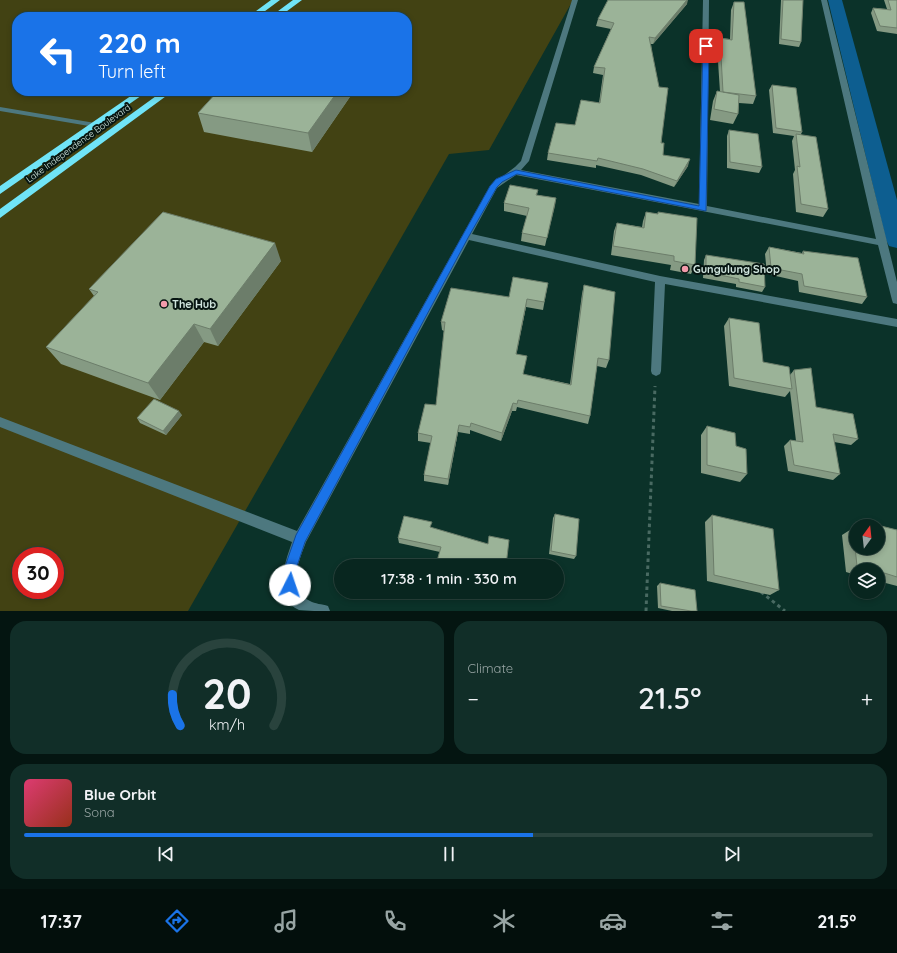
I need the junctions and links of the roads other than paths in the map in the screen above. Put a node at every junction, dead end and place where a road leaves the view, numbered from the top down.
1 (276, 0) edge
2 (298, 0) edge
3 (575, 0) edge
4 (706, 0) edge
5 (824, 0) edge
6 (259, 12) edge
7 (281, 12) edge
8 (136, 96) edge
9 (162, 96) edge
10 (126, 103) junction
11 (0, 109) edge
12 (144, 109) junction
13 (95, 125) junction
14 (516, 172) junction
15 (0, 191) edge
16 (703, 210) junction
17 (0, 214) edge
18 (465, 236) junction
19 (882, 244) junction
20 (660, 280) junction
21 (897, 300) edge
22 (897, 323) edge
23 (656, 371) road end
24 (0, 422) edge
25 (300, 539) junction
26 (323, 611) edge

1 - 6 highway
2 - 7 highway
3 - 14 street
4 - 16 street
5 - 19 street
8 - 10 highway, Lake Independence Boulevard
9 - 12 highway, Lake Independence Boulevard
10 - 12 highway
10 - 13 highway, Lake Independence Boulevard
11 - 13 street
12 - 17 highway, Lake Independence Boulevard
13 - 15 highway, Lake Independence Boulevard
14 - 16 street
14 - 18 street
16 - 19 street
18 - 20 street
18 - 25 street
19 - 21 street
20 - 22 street
20 - 23 street
24 - 25 street
25 - 26 street

